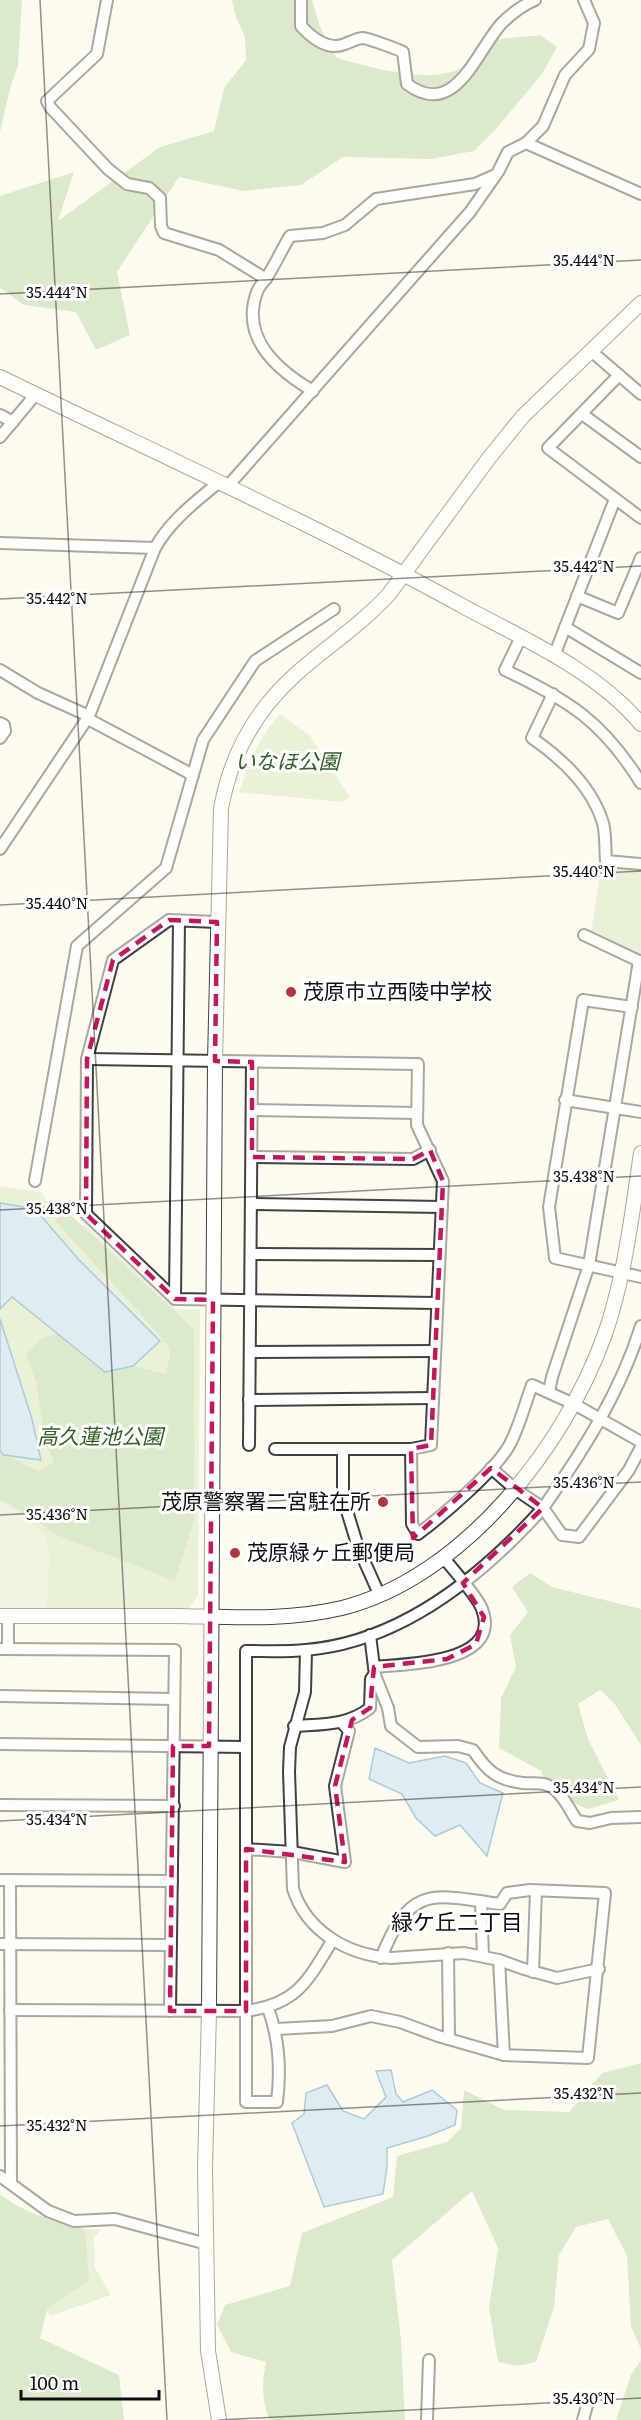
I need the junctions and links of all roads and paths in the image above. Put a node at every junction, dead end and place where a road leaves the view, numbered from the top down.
1 (107, 0) edge
2 (301, 0) edge
3 (535, 0) edge
4 (584, 0) edge
5 (526, 143) junction
6 (498, 172) junction
7 (641, 194) edge
8 (266, 279) junction
9 (641, 303) edge
10 (591, 351) junction
11 (619, 375) junction
12 (0, 377) edge
13 (313, 391) junction
14 (36, 394) junction
15 (641, 394) edge
16 (582, 414) junction
17 (0, 415) edge
18 (13, 422) junction
19 (0, 437) edge
20 (641, 457) edge
21 (222, 485) junction
22 (615, 499) junction
23 (641, 518) edge
24 (0, 543) edge
25 (155, 548) junction
26 (641, 558) edge
27 (404, 573) junction
28 (577, 596) junction
29 (334, 609) dead end
30 (565, 627) junction
31 (521, 638) junction
32 (554, 656) junction
33 (0, 670) edge
34 (641, 674) edge
35 (553, 694) junction
36 (89, 717) junction
37 (0, 723) edge
38 (641, 724) edge
39 (0, 738) edge
40 (193, 775) junction
41 (641, 783) edge
42 (0, 849) edge
43 (641, 864) edge
44 (179, 921) junction
45 (217, 922) junction
46 (584, 935) dead end
47 (640, 962) edge
48 (632, 1007) junction
49 (87, 1059) junction
50 (178, 1060) junction
51 (215, 1061) junction
52 (252, 1062) junction
53 (565, 1100) junction
54 (615, 1108) junction
55 (252, 1110) junction
56 (641, 1112) edge
57 (417, 1113) junction
58 (430, 1150) junction
59 (641, 1153) edge
60 (252, 1157) junction
61 (36, 1181) dead end
62 (251, 1204) junction
63 (442, 1207) junction
64 (252, 1254) junction
65 (439, 1255) junction
66 (589, 1265) junction
67 (623, 1272) junction
68 (641, 1277) edge
69 (175, 1299) junction
70 (213, 1300) junction
71 (249, 1300) junction
72 (436, 1303) junction
73 (641, 1326) edge
74 (435, 1351) junction
75 (250, 1352) junction
76 (549, 1392) junction
77 (432, 1398) junction
78 (249, 1400) junction
79 (574, 1404) junction
80 (600, 1421) junction
81 (641, 1442) edge
82 (249, 1446) dead end
83 (641, 1447) edge
84 (275, 1449) dead end
85 (343, 1449) junction
86 (411, 1449) junction
87 (491, 1468) junction
88 (515, 1489) junction
89 (543, 1508) junction
90 (444, 1558) junction
91 (463, 1583) junction
92 (379, 1594) junction
93 (4, 1616) edge
94 (210, 1617) junction
95 (370, 1635) junction
96 (4, 1649) edge
97 (306, 1650) junction
98 (374, 1671) junction
99 (0, 1696) edge
100 (174, 1699) junction
101 (342, 1723) junction
102 (294, 1726) junction
103 (0, 1744) edge
104 (173, 1746) junction
105 (209, 1746) junction
106 (246, 1747) junction
107 (0, 1805) edge
108 (174, 1806) junction
109 (641, 1816) edge
110 (246, 1849) junction
111 (292, 1852) junction
112 (5, 1880) edge
113 (172, 1881) junction
114 (536, 1891) junction
115 (481, 1902) junction
116 (332, 1941) junction
117 (5, 1944) edge
118 (171, 1945) junction
119 (448, 1953) junction
120 (483, 1956) junction
121 (381, 1958) junction
122 (499, 1960) junction
123 (598, 1969) junction
124 (533, 1972) junction
125 (268, 2008) junction
126 (10, 2010) junction
127 (170, 2011) junction
128 (209, 2011) junction
129 (246, 2011) junction
130 (276, 2029) junction
131 (449, 2039) junction
132 (504, 2055) junction
133 (0, 2176) edge
134 (12, 2183) junction
135 (207, 2244) junction
136 (429, 2360) dead end
137 (588, 2402) dead end
138 (219, 2420) edge
139 (427, 2420) edge
140 (583, 2420) edge

1 - 8 street
2 - 3 street
4 - 5 street
5 - 6 street
5 - 7 street
6 - 8 street
6 - 13 street
8 - 13 street
9 - 10 street
10 - 11 street
10 - 27 street
11 - 15 street
11 - 16 street
12 - 14 street
13 - 21 street
14 - 18 street
14 - 21 street
16 - 20 street
16 - 22 street
17 - 18 street
18 - 19 street
21 - 25 street
21 - 27 street
22 - 23 street
22 - 28 street
24 - 25 street
25 - 36 street
26 - 28 street
27 - 31 street
27 - 45 street
28 - 30 street
29 - 40 street
30 - 32 street
30 - 34 street
31 - 32 street
31 - 35 street
32 - 38 street
33 - 36 street
35 - 41 street
35 - 43 street
36 - 40 street
36 - 42 street
37 - 39 street
40 - 61 street
44 - 45 street
44 - 49 street
44 - 50 street
45 - 51 street
46 - 47 street
47 - 48 street
48 - 53 street
48 - 54 street
49 - 50 street
49 - 69 street
50 - 51 street
50 - 69 street
51 - 52 street
51 - 70 street
52 - 55 street
52 - 57 street
53 - 54 street
53 - 66 street
54 - 56 street
54 - 66 street
55 - 57 street
55 - 60 street
57 - 58 street
58 - 60 street
58 - 63 street
59 - 67 street
60 - 62 street
62 - 63 street
62 - 64 street
63 - 65 street
64 - 65 street
64 - 71 street
65 - 72 street
66 - 67 street
66 - 76 street
67 - 68 street
67 - 79 street
69 - 70 street
70 - 71 street
70 - 94 street
71 - 72 street
71 - 75 street
72 - 74 street
73 - 80 street
74 - 75 street
74 - 77 street
75 - 78 street
76 - 79 street
76 - 87 street
77 - 78 street
77 - 86 street
78 - 82 street
79 - 80 street
79 - 88 street
80 - 81 street
80 - 89 street
83 - 89 street
84 - 85 street
85 - 86 street
85 - 92 street
86 - 87 street
87 - 88 street
88 - 89 street
88 - 90 street
89 - 91 street
90 - 91 street
90 - 92 street
91 - 95 street
91 - 98 street
92 - 94 street
93 - 94 street
93 - 96 street
94 - 105 street
95 - 97 street
95 - 98 street
96 - 100 street
97 - 102 street
97 - 106 street
98 - 101 street
98 - 109 street
99 - 100 street
100 - 104 street
101 - 102 street
101 - 111 street
102 - 111 street
103 - 104 street
104 - 105 street
104 - 108 street
105 - 106 street
105 - 128 street
106 - 110 street
107 - 108 street
108 - 113 street
110 - 111 street
110 - 129 street
111 - 116 street
112 - 113 street
112 - 117 street
113 - 118 street
114 - 115 street
114 - 123 street
114 - 124 street
115 - 120 street
115 - 121 street
116 - 121 street
116 - 125 street
117 - 118 street
117 - 126 street
118 - 127 street
119 - 120 street
119 - 121 street
119 - 131 street
120 - 122 street
122 - 124 street
122 - 132 street
123 - 124 street
123 - 132 street
125 - 129 street
125 - 130 street
126 - 127 street
126 - 134 street
127 - 128 street
128 - 129 street
128 - 135 street
129 - 130 street
130 - 131 street
131 - 132 street
133 - 134 street
134 - 135 street
135 - 138 street
136 - 139 street
137 - 140 street

